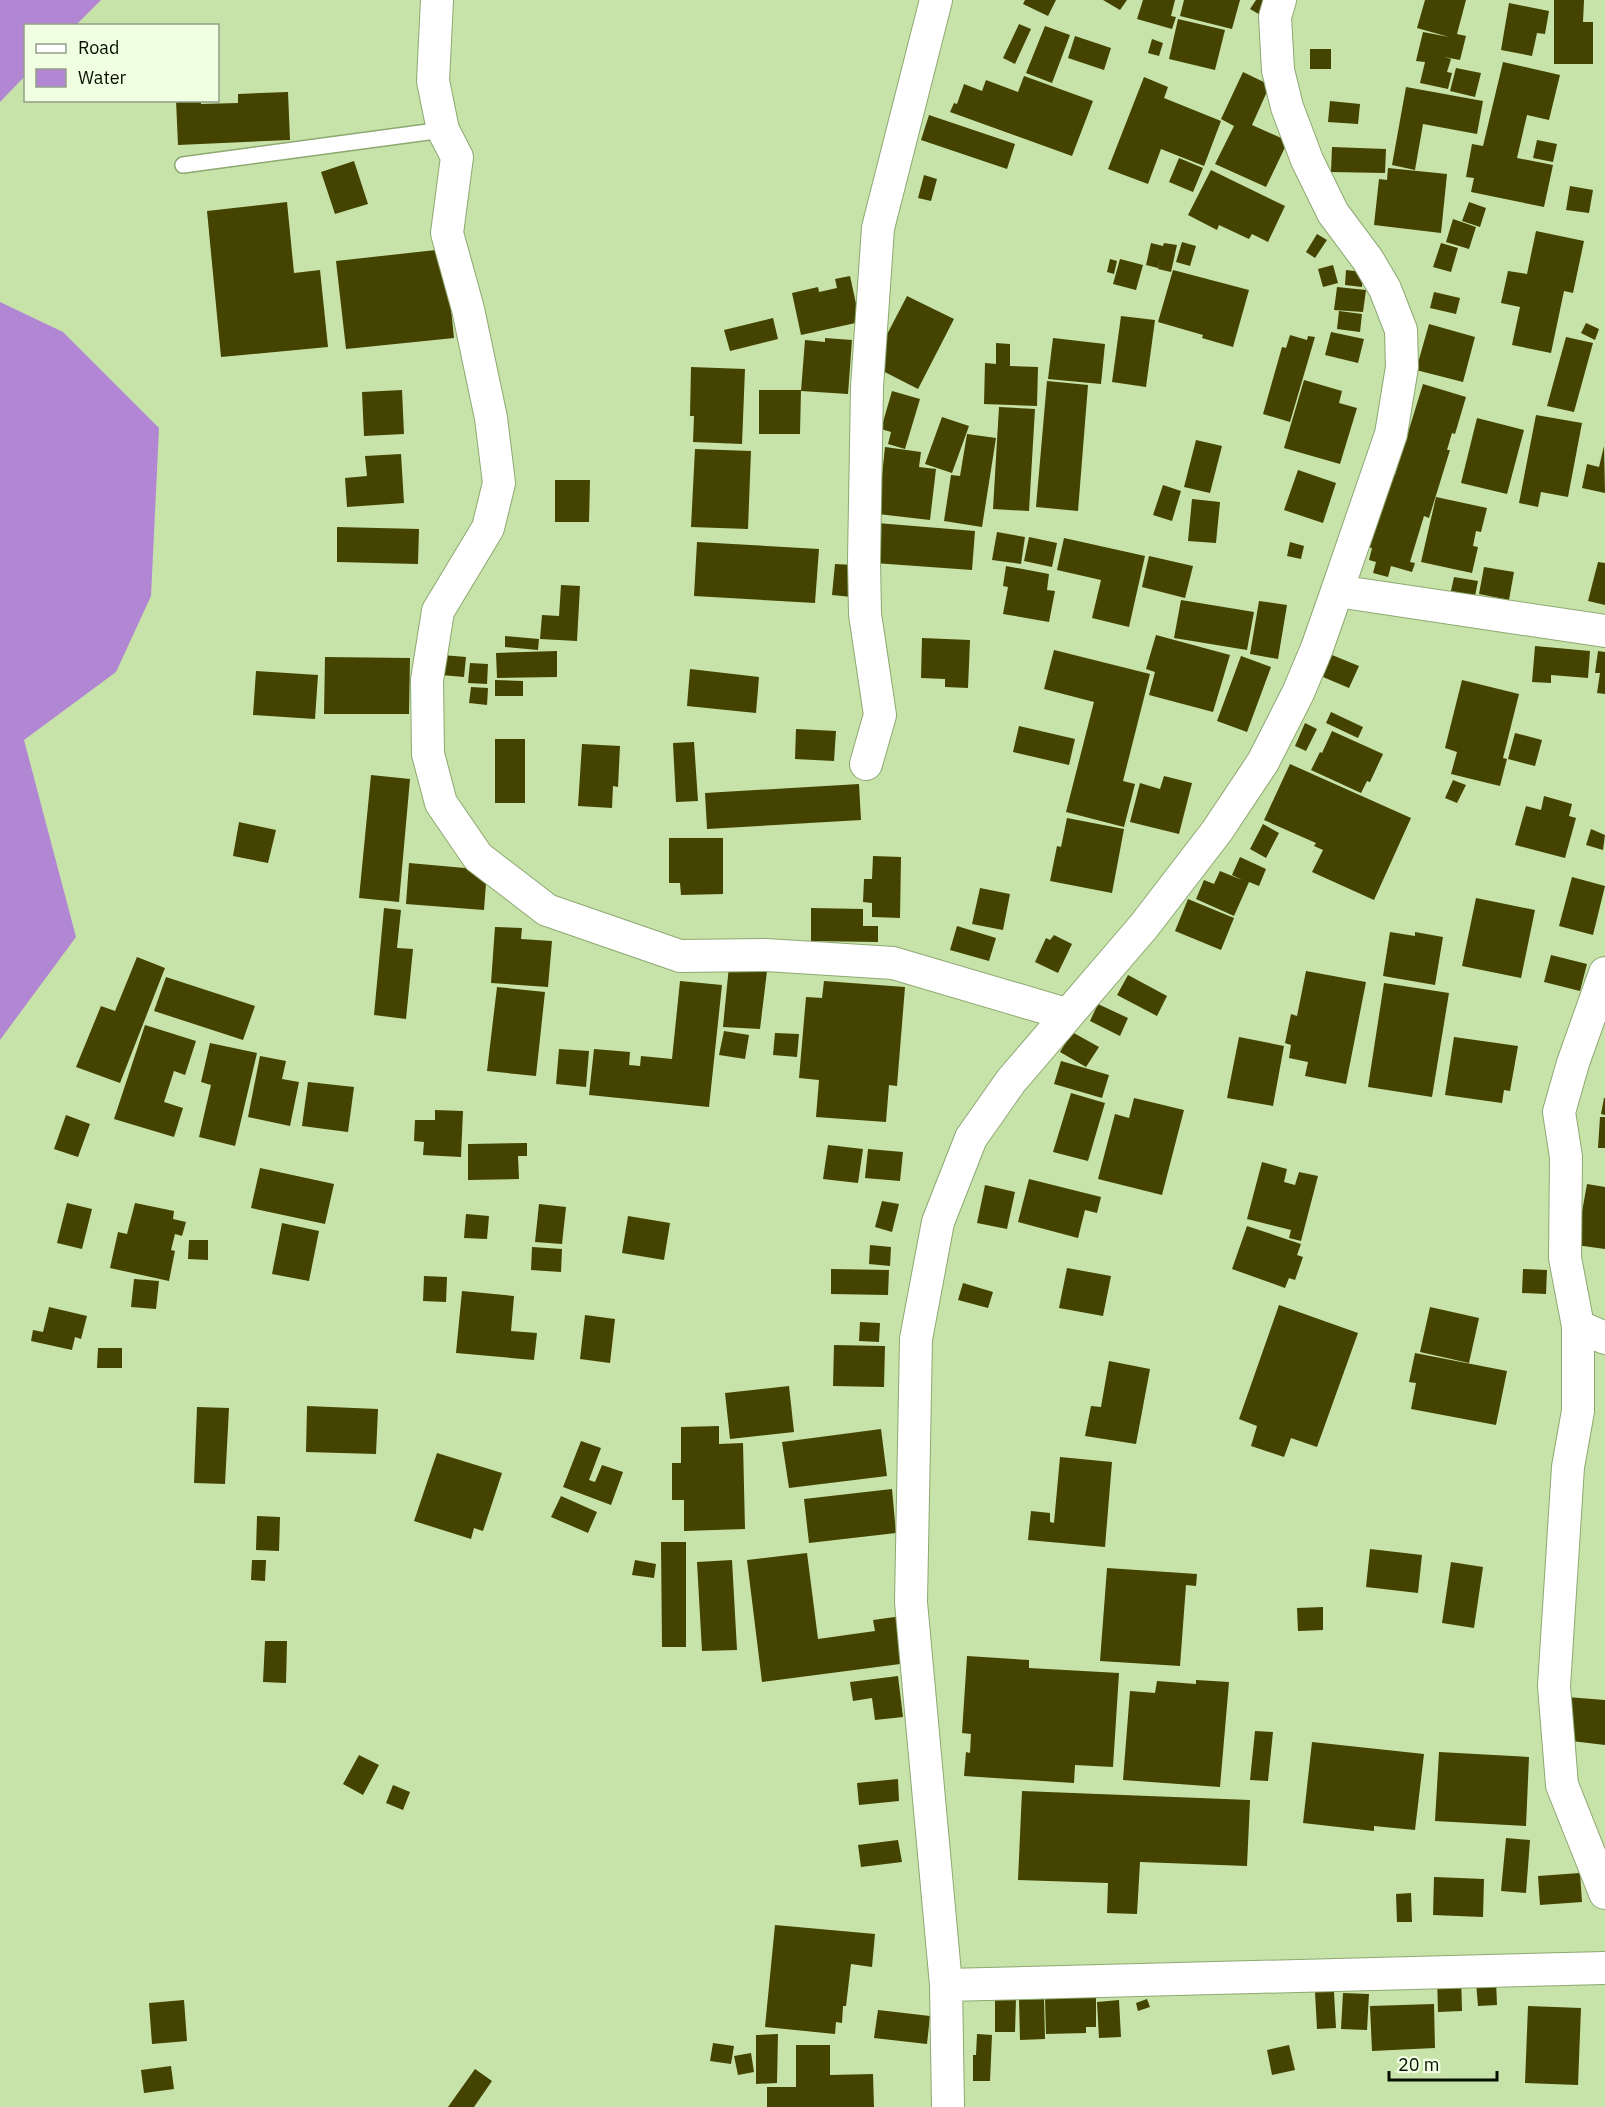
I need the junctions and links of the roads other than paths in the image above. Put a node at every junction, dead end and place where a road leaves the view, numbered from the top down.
1 (437, 0) edge
2 (936, 0) edge
3 (1280, 0) edge
4 (443, 130) junction
5 (183, 165) dead end
6 (1337, 591) junction
7 (1605, 631) edge
8 (866, 764) dead end
9 (1605, 973) edge
10 (1066, 1014) junction
11 (1592, 1332) edge
12 (1605, 1893) edge
13 (1605, 1968) edge
14 (946, 1985) junction
15 (948, 2107) edge

1 - 4 street
2 - 8 street
3 - 6 street
4 - 5 lane
4 - 10 street
6 - 7 street
6 - 10 street
9 - 11 street
10 - 14 street
11 - 12 street
13 - 14 street
14 - 15 street

